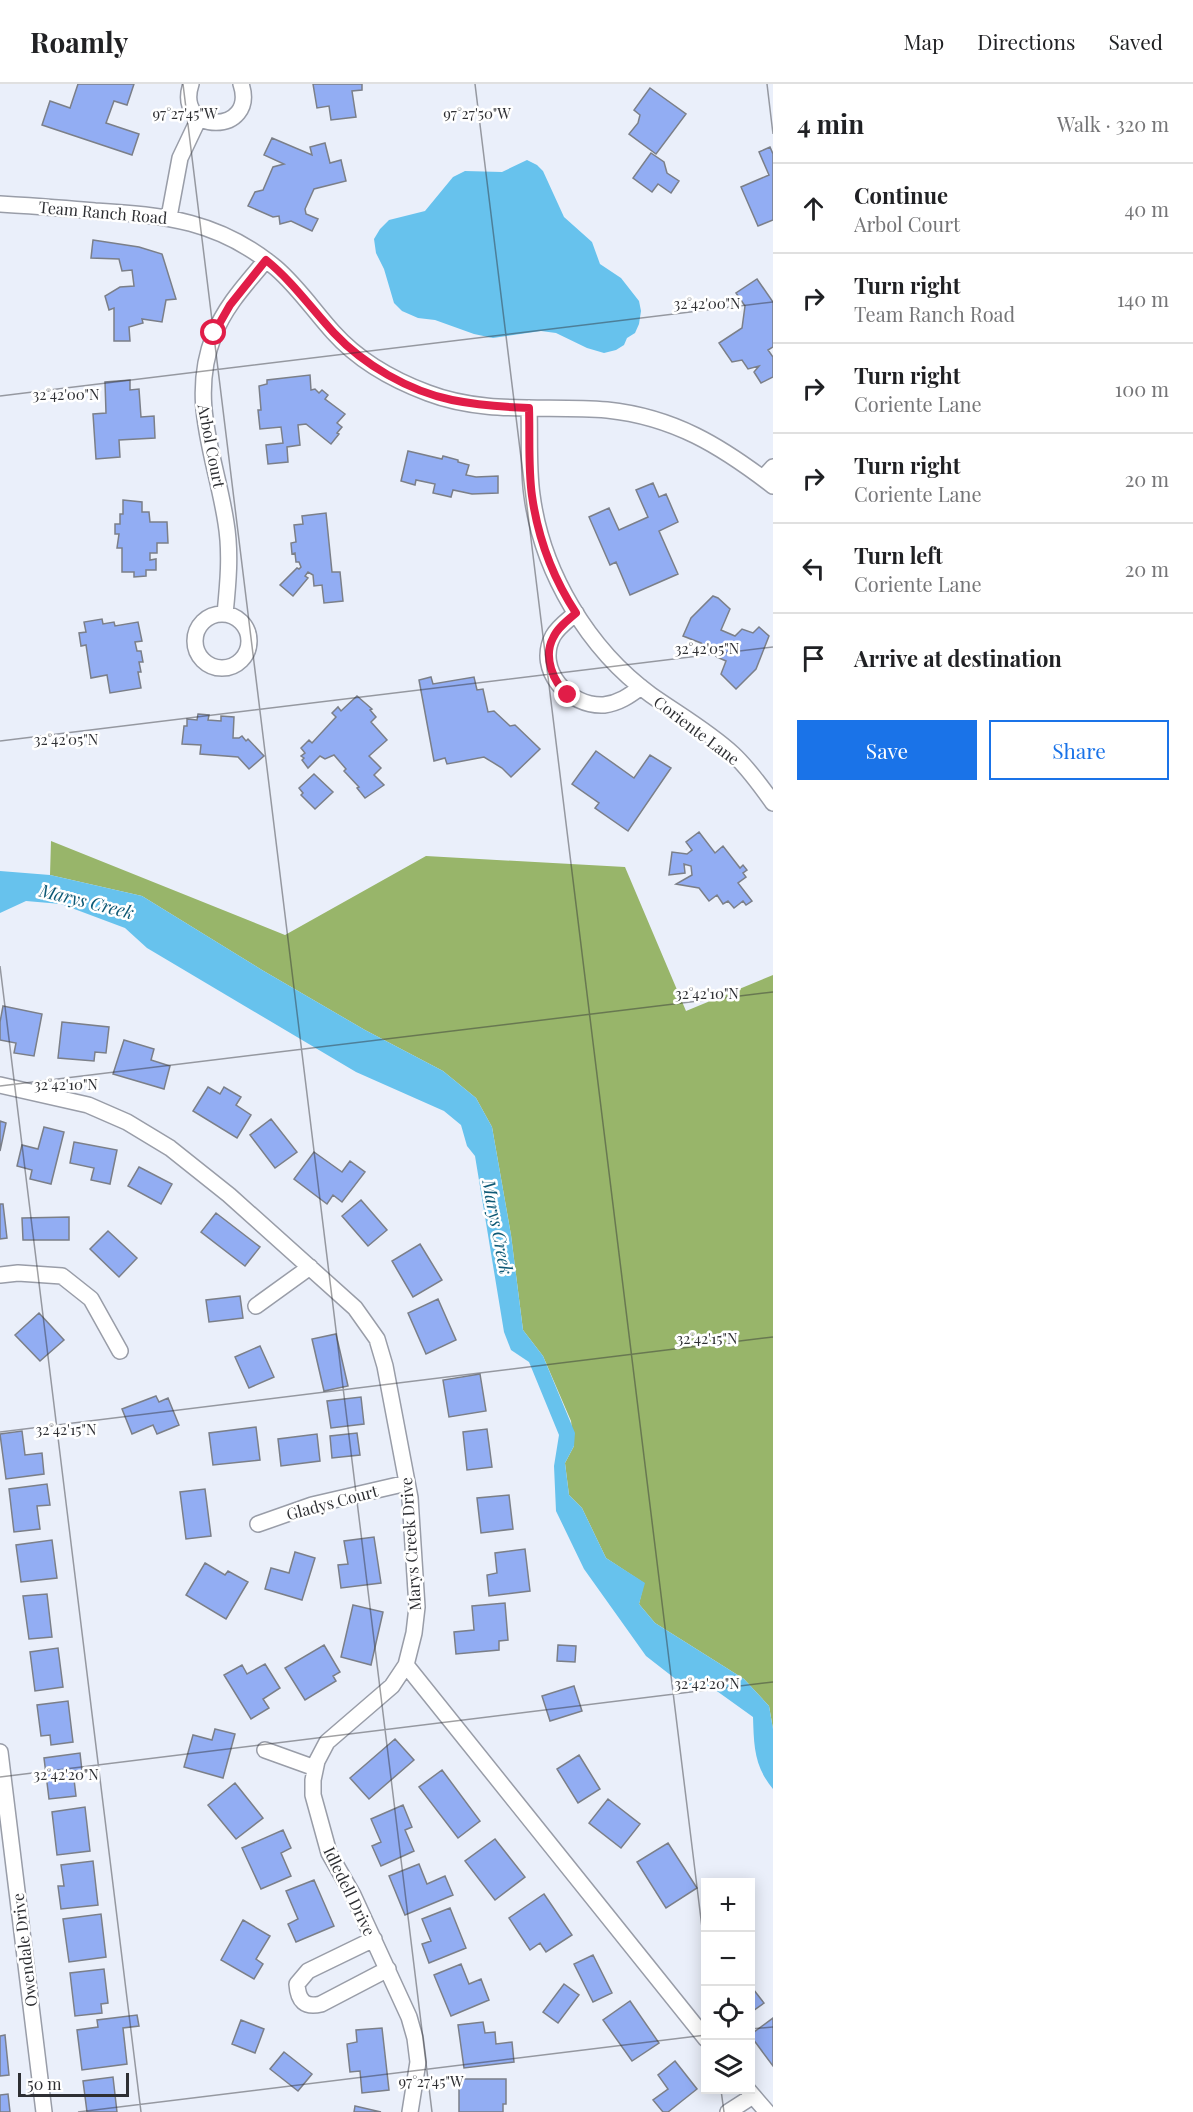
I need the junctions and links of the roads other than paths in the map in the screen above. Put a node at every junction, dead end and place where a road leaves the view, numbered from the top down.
1 (191, 84) edge
2 (241, 84) edge
3 (199, 118) junction
4 (0, 204) edge
5 (169, 217) junction
6 (266, 260) junction
7 (529, 408) junction
8 (771, 481) edge
9 (576, 613) junction
10 (225, 614) dead end
11 (641, 687) junction
12 (773, 803) edge
13 (0, 1085) edge
14 (310, 1267) junction
15 (0, 1275) edge
16 (256, 1306) dead end
17 (120, 1351) dead end
18 (407, 1483) junction
19 (258, 1524) dead end
20 (406, 1665) junction
21 (265, 1750) dead end
22 (0, 1752) edge
23 (315, 1768) junction
24 (374, 1939) junction
25 (388, 1969) junction
26 (701, 2034) edge
27 (750, 2094) edge
28 (752, 2094) edge
29 (44, 2112) edge
30 (410, 2112) edge
31 (728, 2112) edge
32 (767, 2112) edge

1 - 3 street
2 - 3 street
3 - 5 street
4 - 5 street, Team Ranch Road
5 - 6 street, Team Ranch Road
6 - 7 street, Team Ranch Road
6 - 10 street, Arbol Court
7 - 8 street, Team Ranch Road
7 - 9 street, Coriente Lane
9 - 11 street, Coriente Lane
9 - 11 street, Coriente Lane
11 - 12 street, Coriente Lane
13 - 14 street, Marys Creek Drive
14 - 16 street
14 - 18 street, Marys Creek Drive
15 - 17 street
18 - 19 street, Gladys Court
18 - 20 street, Marys Creek Drive
20 - 23 street, Idledell Drive
20 - 26 street
21 - 23 street
22 - 29 street, Owendale Drive
23 - 24 street, Idledell Drive
24 - 25 street, Idledell Drive
24 - 25 street
25 - 30 street, Idledell Drive
27 - 31 street
28 - 32 street

